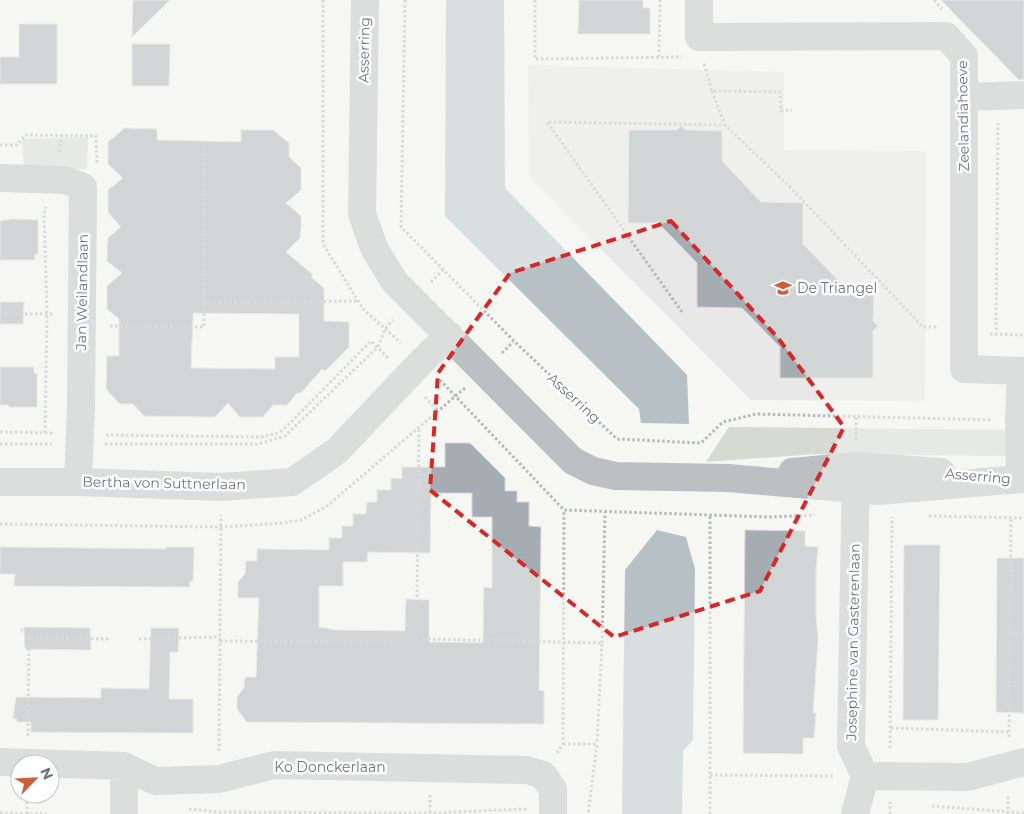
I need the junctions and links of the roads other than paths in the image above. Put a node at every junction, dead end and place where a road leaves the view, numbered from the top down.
1 (365, 0) edge
2 (699, 0) edge
3 (1011, 95) edge
4 (964, 104) junction
5 (0, 178) edge
6 (449, 335) junction
7 (1023, 371) edge
8 (1022, 479) edge
9 (0, 482) edge
10 (78, 482) junction
11 (855, 490) junction
12 (0, 762) edge
13 (1016, 764) edge
14 (124, 766) junction
15 (882, 785) junction
16 (553, 811) edge
17 (124, 814) edge
18 (855, 814) edge

1 - 6 street, Asserring
2 - 4 street, Zeelandiahoeve
3 - 4 street
4 - 7 street, Zeelandiahoeve
5 - 10 street, Jan Weilandlaan
6 - 10 street, Bertha von Suttnerlaan
6 - 11 street, Asserring
7 - 8 street, Asserring
8 - 11 street, Asserring
9 - 10 street, Bertha von Suttnerlaan
11 - 15 street, Josephine van Gasterenlaan
12 - 14 street, Ko Donckerlaan
13 - 15 street
14 - 16 street, Ko Donckerlaan
14 - 17 street
15 - 18 street

